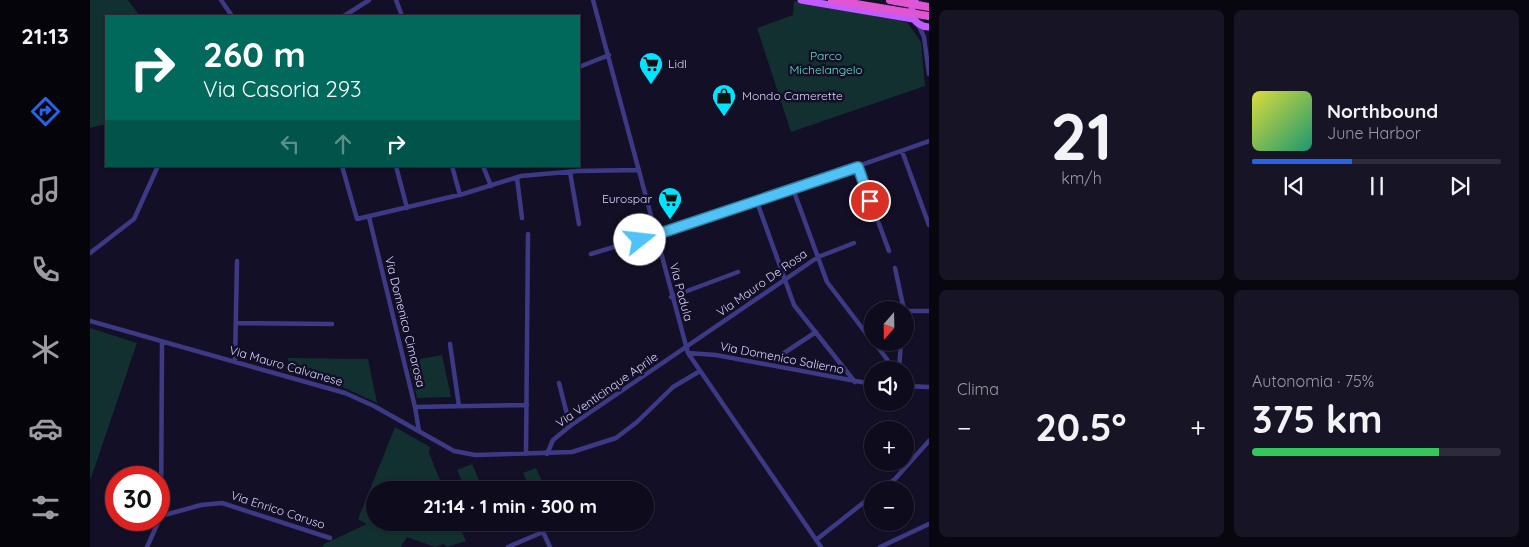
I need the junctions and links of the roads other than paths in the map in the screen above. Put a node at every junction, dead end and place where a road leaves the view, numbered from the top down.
1 (221, 0) edge
2 (369, 0) edge
3 (396, 0) edge
4 (595, 0) edge
5 (801, 0) edge
6 (832, 0) edge
7 (890, 0) edge
8 (915, 0) edge
9 (929, 7) edge
10 (352, 14) edge
11 (231, 15) edge
12 (402, 15) edge
13 (929, 16) edge
14 (915, 21) junction
15 (929, 28) edge
16 (928, 54) edge
17 (609, 55) junction
18 (580, 67) edge
19 (929, 74) edge
20 (929, 141) edge
21 (902, 151) junction
22 (158, 167) edge
23 (342, 167) edge
24 (396, 167) edge
25 (452, 167) edge
26 (484, 167) edge
27 (858, 167) junction
28 (639, 170) junction
29 (570, 172) junction
30 (518, 178) junction
31 (491, 186) junction
32 (793, 189) junction
33 (460, 195) junction
34 (757, 202) junction
35 (407, 208) junction
36 (369, 217) junction
37 (522, 218) dead end
38 (579, 224) dead end
39 (929, 224) edge
40 (528, 234) dead end
41 (656, 236) junction
42 (854, 244) dead end
43 (889, 251) dead end
44 (90, 253) edge
45 (591, 254) dead end
46 (818, 257) junction
47 (237, 261) dead end
48 (895, 268) dead end
49 (738, 272) dead end
50 (786, 281) junction
51 (671, 297) junction
52 (903, 301) edge
53 (914, 310) edge
54 (929, 311) edge
55 (90, 321) edge
56 (236, 323) junction
57 (332, 324) dead end
58 (864, 330) edge
59 (816, 332) junction
60 (162, 342) junction
61 (450, 344) dead end
62 (687, 350) junction
63 (881, 351) edge
64 (784, 353) dead end
65 (889, 361) edge
66 (235, 362) junction
67 (700, 371) junction
68 (855, 382) junction
69 (558, 383) dead end
70 (864, 383) edge
71 (914, 386) edge
72 (929, 387) edge
73 (527, 405) junction
74 (459, 406) junction
75 (416, 407) junction
76 (570, 426) junction
77 (419, 431) junction
78 (929, 441) edge
79 (526, 454) junction
80 (547, 454) junction
81 (161, 466) edge
82 (891, 481) edge
83 (864, 502) edge
84 (170, 514) edge
85 (929, 524) edge
86 (154, 531) edge
87 (330, 538) dead end
88 (816, 540) junction
89 (147, 547) edge
90 (508, 547) edge
91 (550, 547) edge
92 (820, 547) edge
93 (880, 547) edge

1 - 11 street
2 - 10 street
3 - 12 street
4 - 17 street, Via Padula
5 - 14 main road
6 - 13 highway, bridge
7 - 9 highway, bridge
8 - 14 main road
14 - 15 main road
14 - 16 street
16 - 19 street
17 - 18 street
17 - 28 street, Via Padula
20 - 21 street
21 - 27 street
21 - 39 street
22 - 44 street
23 - 36 street
24 - 35 street
25 - 33 street
26 - 31 street
27 - 32 street
27 - 43 street
28 - 29 street
28 - 41 street, Via Padula
29 - 30 street
29 - 38 street
30 - 31 street
30 - 37 street
31 - 33 street
32 - 34 street
32 - 46 street
33 - 35 street
34 - 41 street
34 - 50 street
35 - 36 street
36 - 75 street, Via Domenico Cimarosa
40 - 73 street
41 - 45 street
41 - 51 street, Via Padula
42 - 46 street, Via Mauro De Rosa
46 - 50 street, Via Mauro De Rosa
46 - 58 street
47 - 56 street
48 - 52 street
49 - 51 street
50 - 59 street
50 - 62 street, Via Mauro De Rosa
51 - 62 street, Via Padula
53 - 54 street
55 - 60 street, Via Mauro Calvanese
56 - 57 street
56 - 66 street
59 - 64 street
59 - 68 street
60 - 66 street, Via Mauro Calvanese
60 - 81 street
61 - 74 street
62 - 67 street, Via Padula
62 - 68 street, Via Domenico Salierno
62 - 76 street, Via Venticinque Aprile
63 - 65 street
66 - 77 street, Via Mauro Calvanese
67 - 80 street, Via Mauro Calvanese
67 - 88 street, Via Padula
68 - 70 street, Via Domenico Salierno
69 - 76 street
71 - 72 street
73 - 74 street
73 - 79 street
74 - 75 street
75 - 77 street, Via Domenico Cimarosa
76 - 80 street, Via Venticinque Aprile
77 - 79 street, Via Mauro Calvanese
78 - 82 street
79 - 80 street, Via Mauro Calvanese
83 - 88 street
84 - 87 street, Via Enrico Caruso
85 - 93 street
86 - 89 street
88 - 92 street, Via Padula
90 - 91 street

